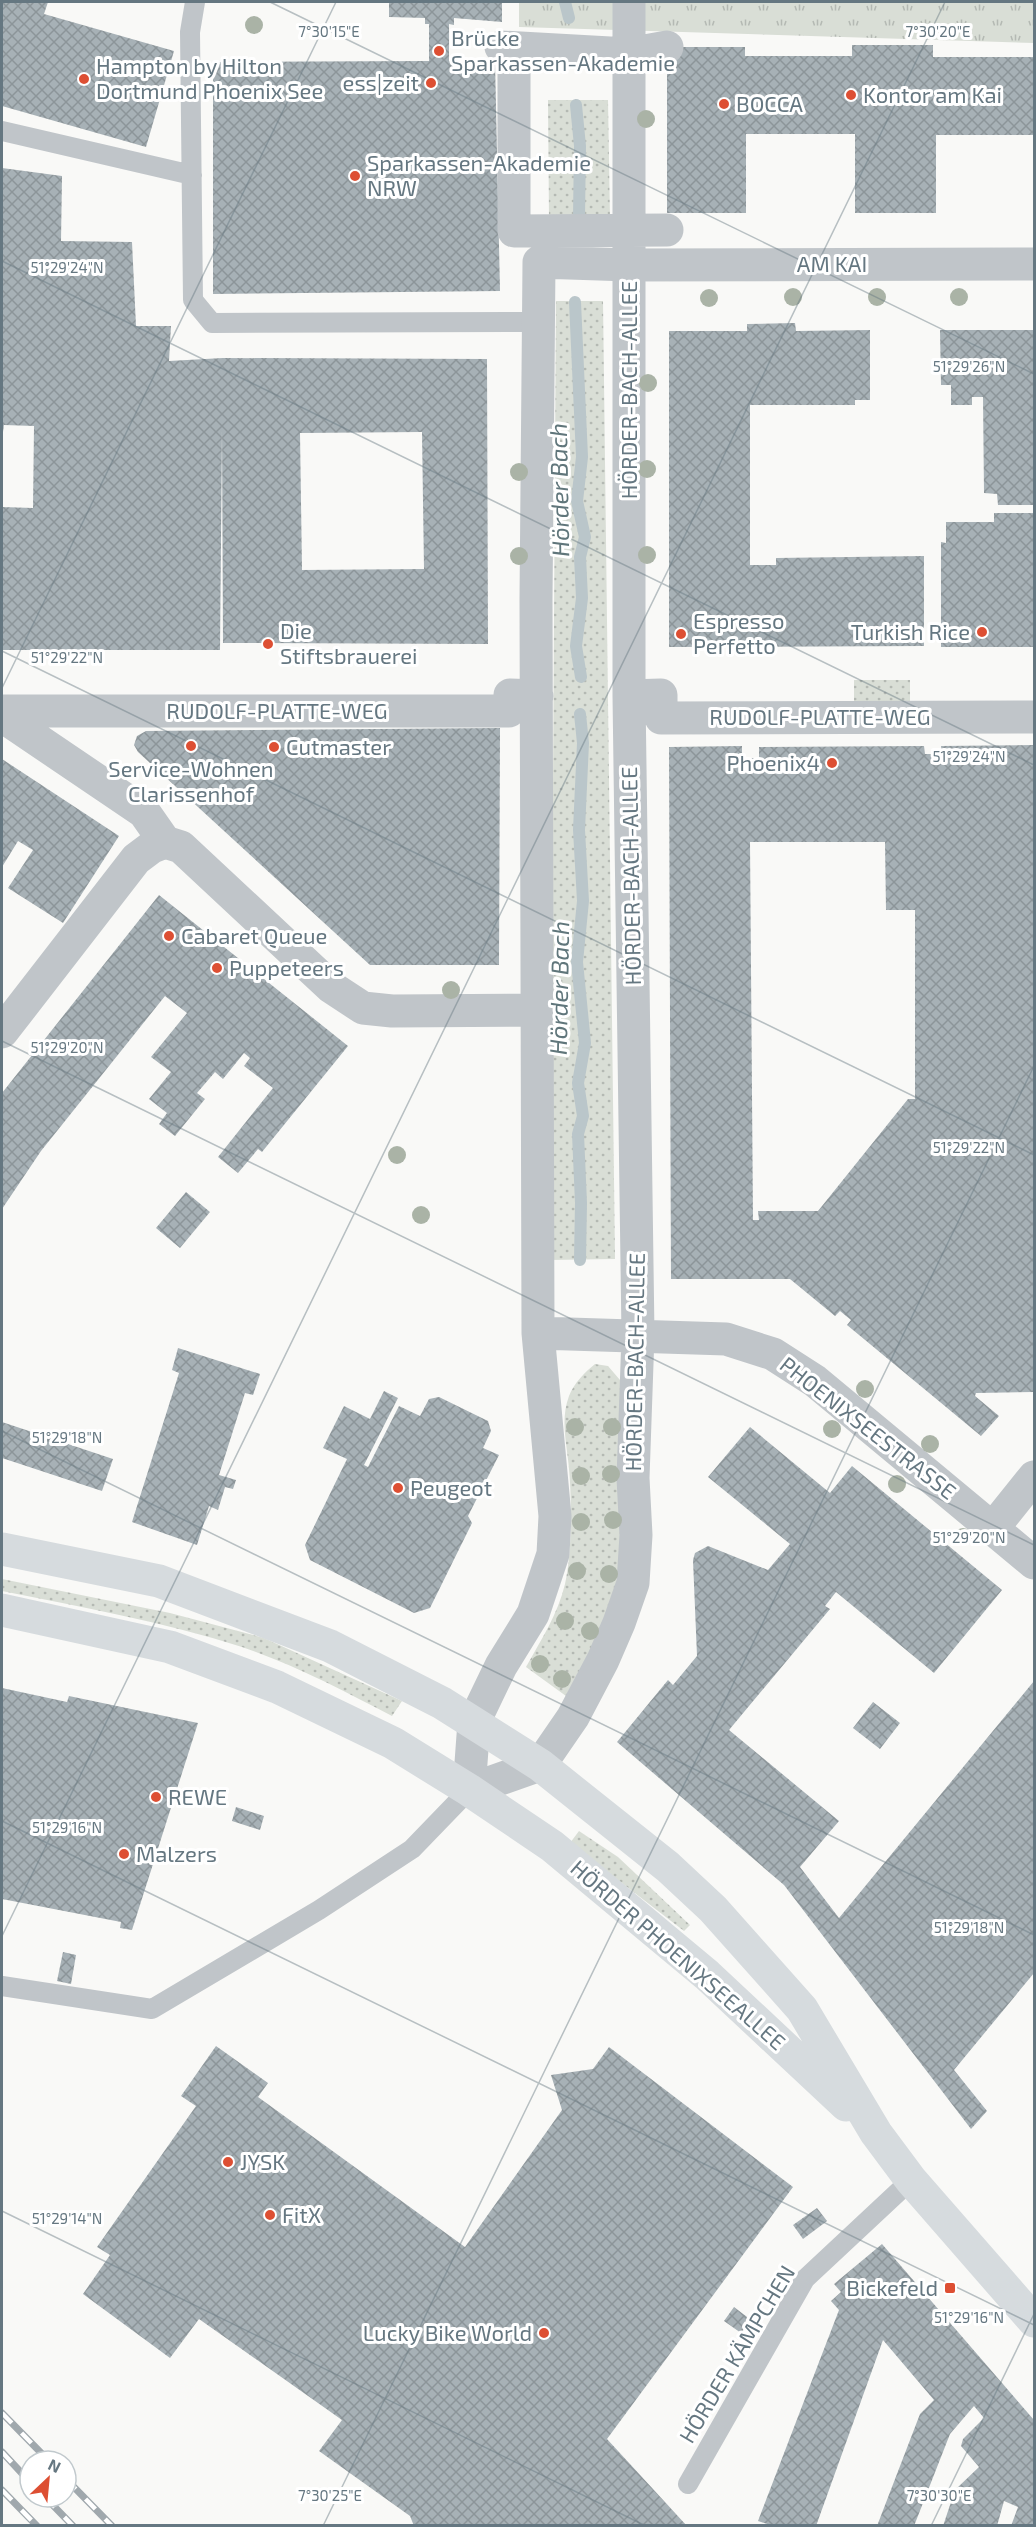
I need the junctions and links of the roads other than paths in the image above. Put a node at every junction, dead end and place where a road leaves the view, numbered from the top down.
1 (195, 2) edge
2 (629, 2) edge
3 (667, 47) dead end
4 (628, 54) junction
5 (2, 131) edge
6 (192, 174) junction
7 (629, 230) junction
8 (667, 230) dead end
9 (1035, 264) edge
10 (629, 265) junction
11 (537, 322) junction
12 (537, 696) junction
13 (629, 696) junction
14 (2, 713) edge
15 (1035, 717) edge
16 (165, 842) junction
17 (537, 1010) junction
18 (2, 1032) edge
19 (538, 1333) junction
20 (638, 1335) junction
21 (1035, 1477) edge
22 (993, 1528) junction
23 (2, 1549) edge
24 (1035, 1563) edge
25 (2, 1610) edge
26 (474, 1722) junction
27 (540, 1766) junction
28 (470, 1790) junction
29 (2, 1986) edge
30 (876, 2133) junction
31 (911, 2180) junction
32 (1035, 2321) edge
33 (688, 2484) dead end

1 - 6 lane
2 - 4 street
3 - 4 street
4 - 7 street
4 - 7 street
5 - 6 lane
6 - 11 lane
7 - 8 street
7 - 10 street
9 - 10 street, AM KAI
10 - 11 street, HÖRDER-BACH-ALLEE
10 - 13 street, HÖRDER-BACH-ALLEE
11 - 12 street, HÖRDER-BACH-ALLEE
12 - 14 street, RUDOLF-PLATTE-WEG
12 - 17 street, HÖRDER-BACH-ALLEE
13 - 15 street, RUDOLF-PLATTE-WEG
13 - 20 street, HÖRDER-BACH-ALLEE
14 - 16 street
16 - 17 street
16 - 18 street
17 - 19 street, HÖRDER-BACH-ALLEE
19 - 20 street, PHOENIXSEESTRASSE
19 - 26 street, HÖRDER-BACH-ALLEE
20 - 22 street, PHOENIXSEESTRASSE
20 - 27 street, HÖRDER-BACH-ALLEE
21 - 22 street
22 - 24 street, PHOENIXSEESTRASSE
23 - 26 main road, HÖRDER PHOENIXSEEALLEE
25 - 28 main road, HÖRDER PHOENIXSEEALLEE
26 - 27 main road, HÖRDER PHOENIXSEEALLEE
26 - 28 street, HÖRDER-BACH-ALLEE
27 - 28 street
27 - 30 main road, HÖRDER PHOENIXSEEALLEE
28 - 29 lane
28 - 30 main road, HÖRDER PHOENIXSEEALLEE
30 - 31 main road, HÖRDER PHOENIXSEEALLEE
31 - 32 main road, HÖRDER PHOENIXSEEALLEE
31 - 33 lane, HÖRDER KÄMPCHEN

